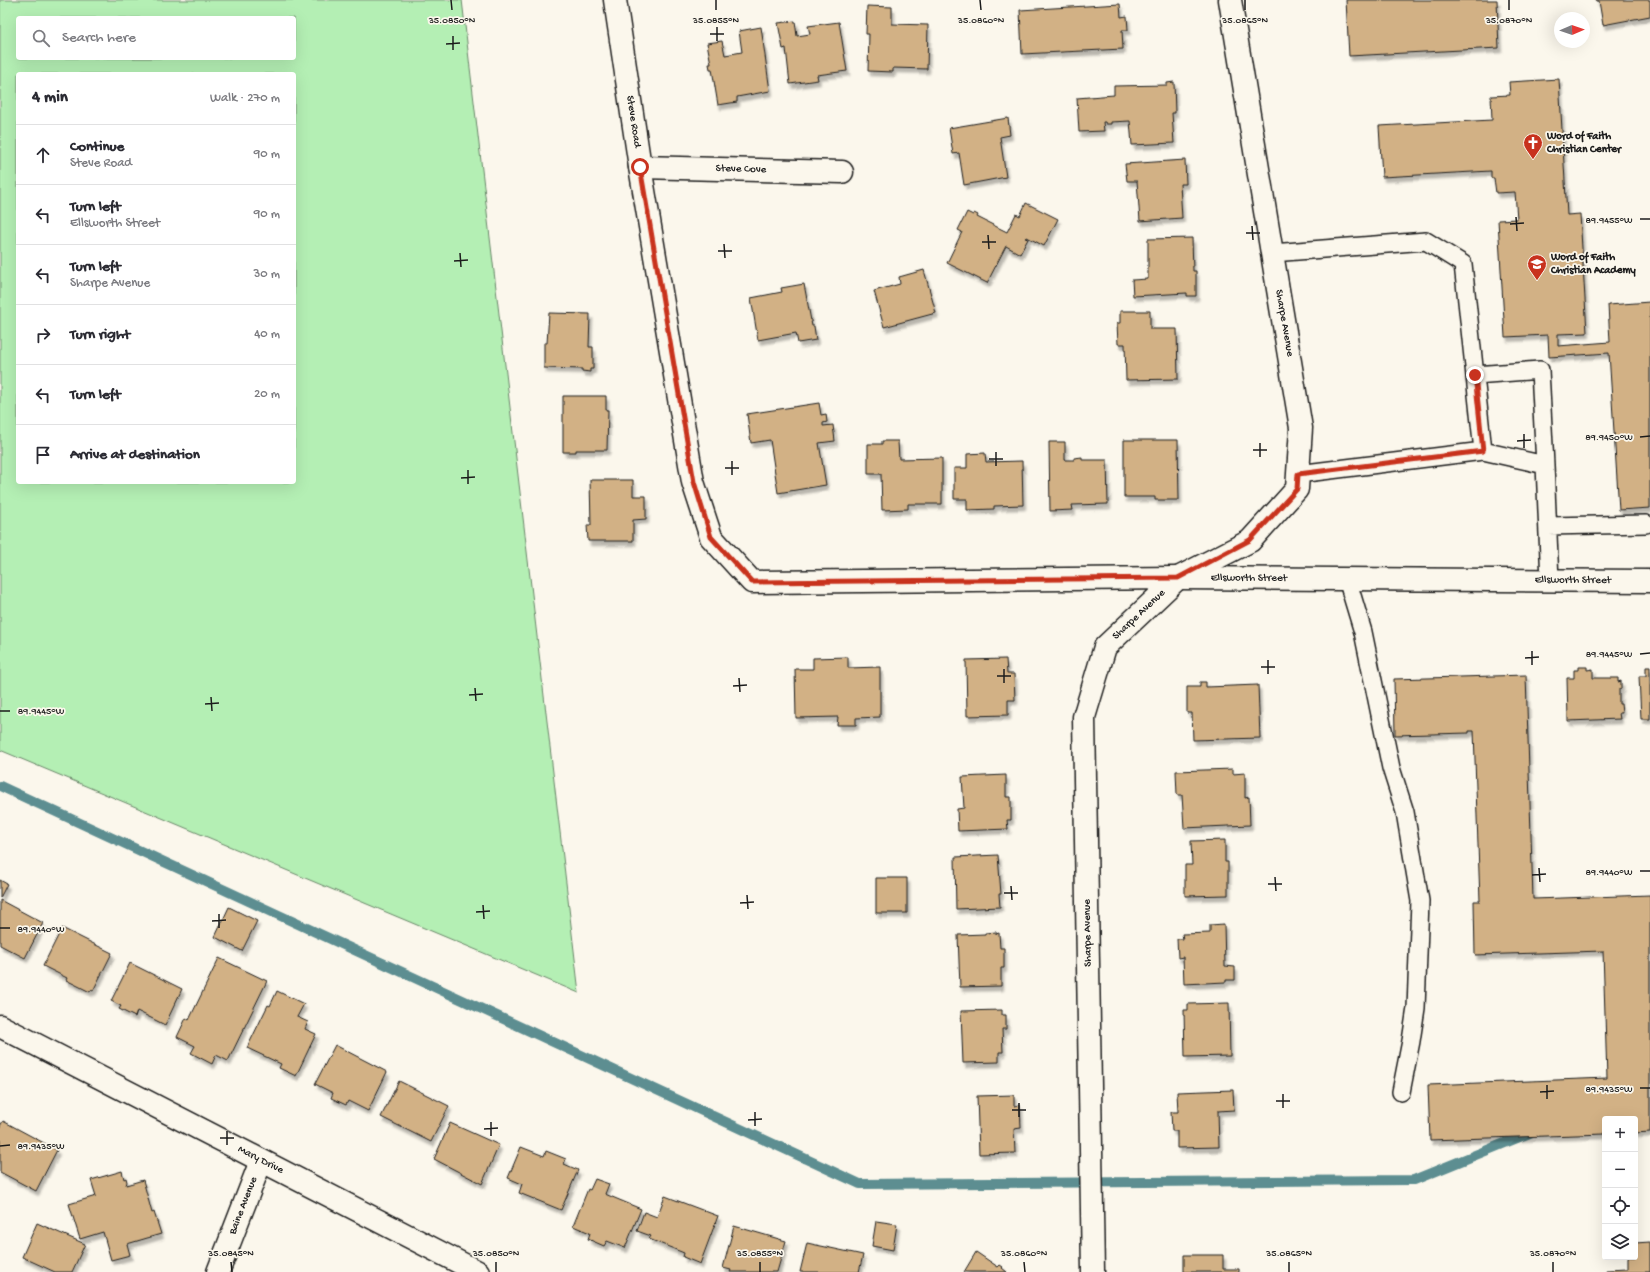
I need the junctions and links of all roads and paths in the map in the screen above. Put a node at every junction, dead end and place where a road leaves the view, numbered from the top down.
1 (615, 0) edge
2 (1230, 0) edge
3 (640, 167) junction
4 (842, 172) dead end
5 (1272, 253) junction
6 (1475, 375) junction
7 (1483, 451) junction
8 (1545, 465) junction
9 (1298, 474) junction
10 (1646, 524) dead end
11 (1548, 526) junction
12 (1178, 578) junction
13 (1347, 579) junction
14 (1550, 581) junction
15 (752, 582) joint
16 (1650, 582) edge
17 (0, 1026) edge
18 (1401, 1092) dead end
19 (262, 1161) junction
20 (218, 1272) edge
21 (478, 1272) edge
22 (1093, 1272) edge

1 - 3 street, Steve Road
2 - 5 street, Sharpe Avenue
3 - 4 street, Steve Cove
3 - 15 street, Steve Road
5 - 6 lane
5 - 9 street, Sharpe Avenue
6 - 7 lane
6 - 8 lane
7 - 8 lane
7 - 9 lane
8 - 11 lane
9 - 12 street, Sharpe Avenue
10 - 11 lane
11 - 14 lane
12 - 13 street, Ellsworth Street
12 - 15 street, Ellsworth Street
12 - 22 street, Sharpe Avenue
13 - 14 street, Ellsworth Street
13 - 18 lane
14 - 16 street, Ellsworth Street
17 - 19 street, Mary Drive
19 - 20 street, Baine Avenue
19 - 21 street, Mary Drive

